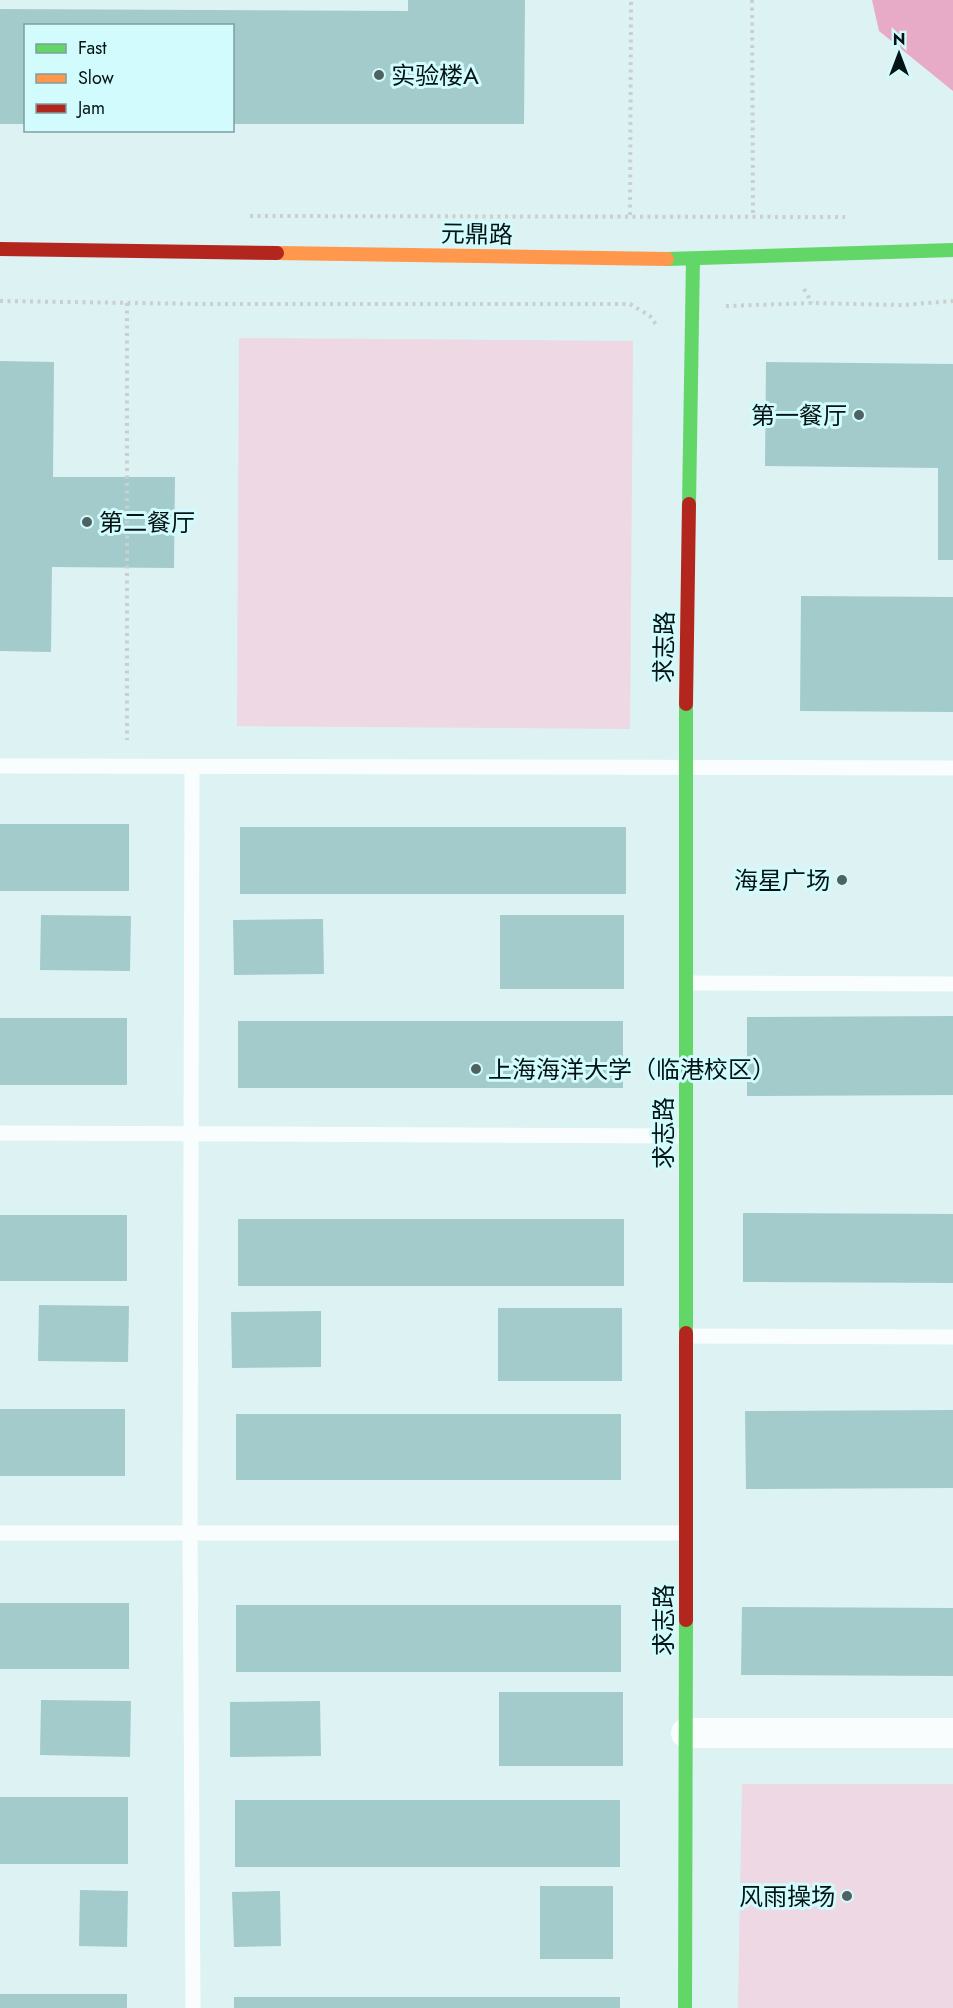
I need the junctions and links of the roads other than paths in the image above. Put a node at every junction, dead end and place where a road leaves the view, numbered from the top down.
1 (0, 249) edge
2 (953, 250) edge
3 (693, 259) junction
4 (0, 766) edge
5 (192, 767) junction
6 (685, 767) junction
7 (953, 768) edge
8 (687, 983) junction
9 (953, 984) edge
10 (0, 1133) edge
11 (190, 1134) junction
12 (686, 1136) junction
13 (686, 1336) junction
14 (953, 1337) edge
15 (0, 1533) edge
16 (686, 1533) junction
17 (190, 1534) junction
18 (686, 1732) junction
19 (953, 1733) edge
20 (193, 2008) edge
21 (685, 2008) edge

1 - 3 street, 元鼎路
2 - 3 street, 元鼎路
3 - 6 street, 求志路
4 - 5 lane
5 - 6 lane
5 - 11 lane
6 - 7 lane
6 - 8 street, 求志路
8 - 9 lane
8 - 12 street, 求志路
10 - 11 lane
11 - 12 lane
11 - 17 lane
12 - 13 street, 求志路
13 - 14 lane
13 - 16 street, 求志路
15 - 17 lane
16 - 17 lane
16 - 18 street, 求志路
17 - 20 lane
18 - 19 street
18 - 21 street, 求志路

